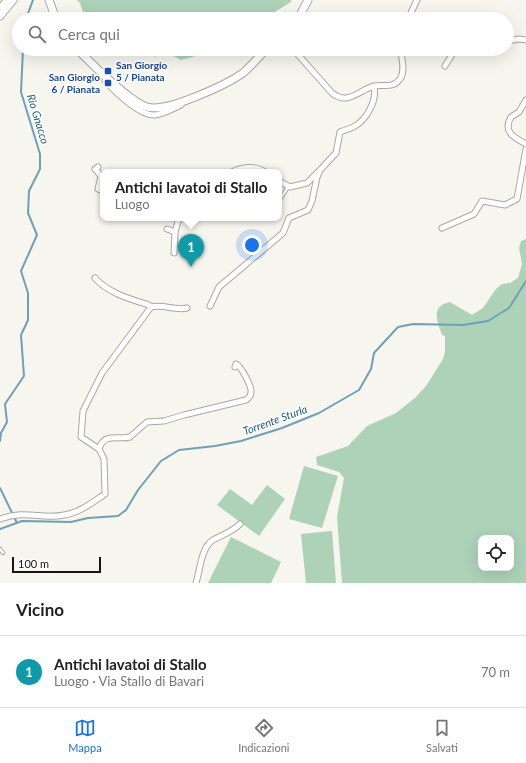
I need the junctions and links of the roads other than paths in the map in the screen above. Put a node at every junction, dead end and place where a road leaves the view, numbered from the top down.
1 (7, 0) edge
2 (14, 0) edge
3 (49, 0) edge
4 (308, 0) edge
5 (417, 0) edge
6 (0, 7) edge
7 (53, 12) edge
8 (302, 12) edge
9 (411, 12) edge
10 (0, 16) edge
11 (514, 40) edge
12 (526, 40) edge
13 (84, 56) edge
14 (259, 56) edge
15 (299, 56) edge
16 (402, 56) edge
17 (451, 56) edge
18 (445, 66) dead end
19 (108, 78) junction
20 (372, 87) junction
21 (196, 96) junction
22 (526, 100) edge
23 (526, 144) edge
24 (526, 149) edge
25 (98, 167) dead end
26 (239, 169) edge
27 (253, 169) edge
28 (320, 170) junction
29 (100, 175) edge
30 (100, 180) edge
31 (282, 183) edge
32 (288, 186) junction
33 (100, 189) edge
34 (282, 196) edge
35 (178, 221) edge
36 (442, 228) dead end
37 (167, 229) dead end
38 (175, 232) junction
39 (174, 253) dead end
40 (95, 278) dead end
41 (210, 306) dead end
42 (151, 307) junction
43 (187, 308) dead end
44 (235, 367) dead end
45 (99, 449) junction
46 (0, 519) edge
47 (240, 524) dead end
48 (0, 549) edge
49 (3, 553) dead end
50 (196, 583) edge

1 - 6 street
2 - 10 street
3 - 7 street
4 - 8 street
5 - 9 street
11 - 12 street
13 - 19 street
14 - 21 street
15 - 20 street
16 - 20 street
17 - 18 street
19 - 21 street
19 - 21 street
20 - 28 street
22 - 23 street
24 - 36 street
25 - 29 street
26 - 27 street
28 - 32 street
28 - 41 street
30 - 33 street
31 - 32 street
32 - 34 lane
35 - 38 street
37 - 38 street
38 - 39 street
40 - 42 street
42 - 43 street
42 - 45 street
44 - 45 street
45 - 46 street
47 - 50 street
48 - 49 lane

